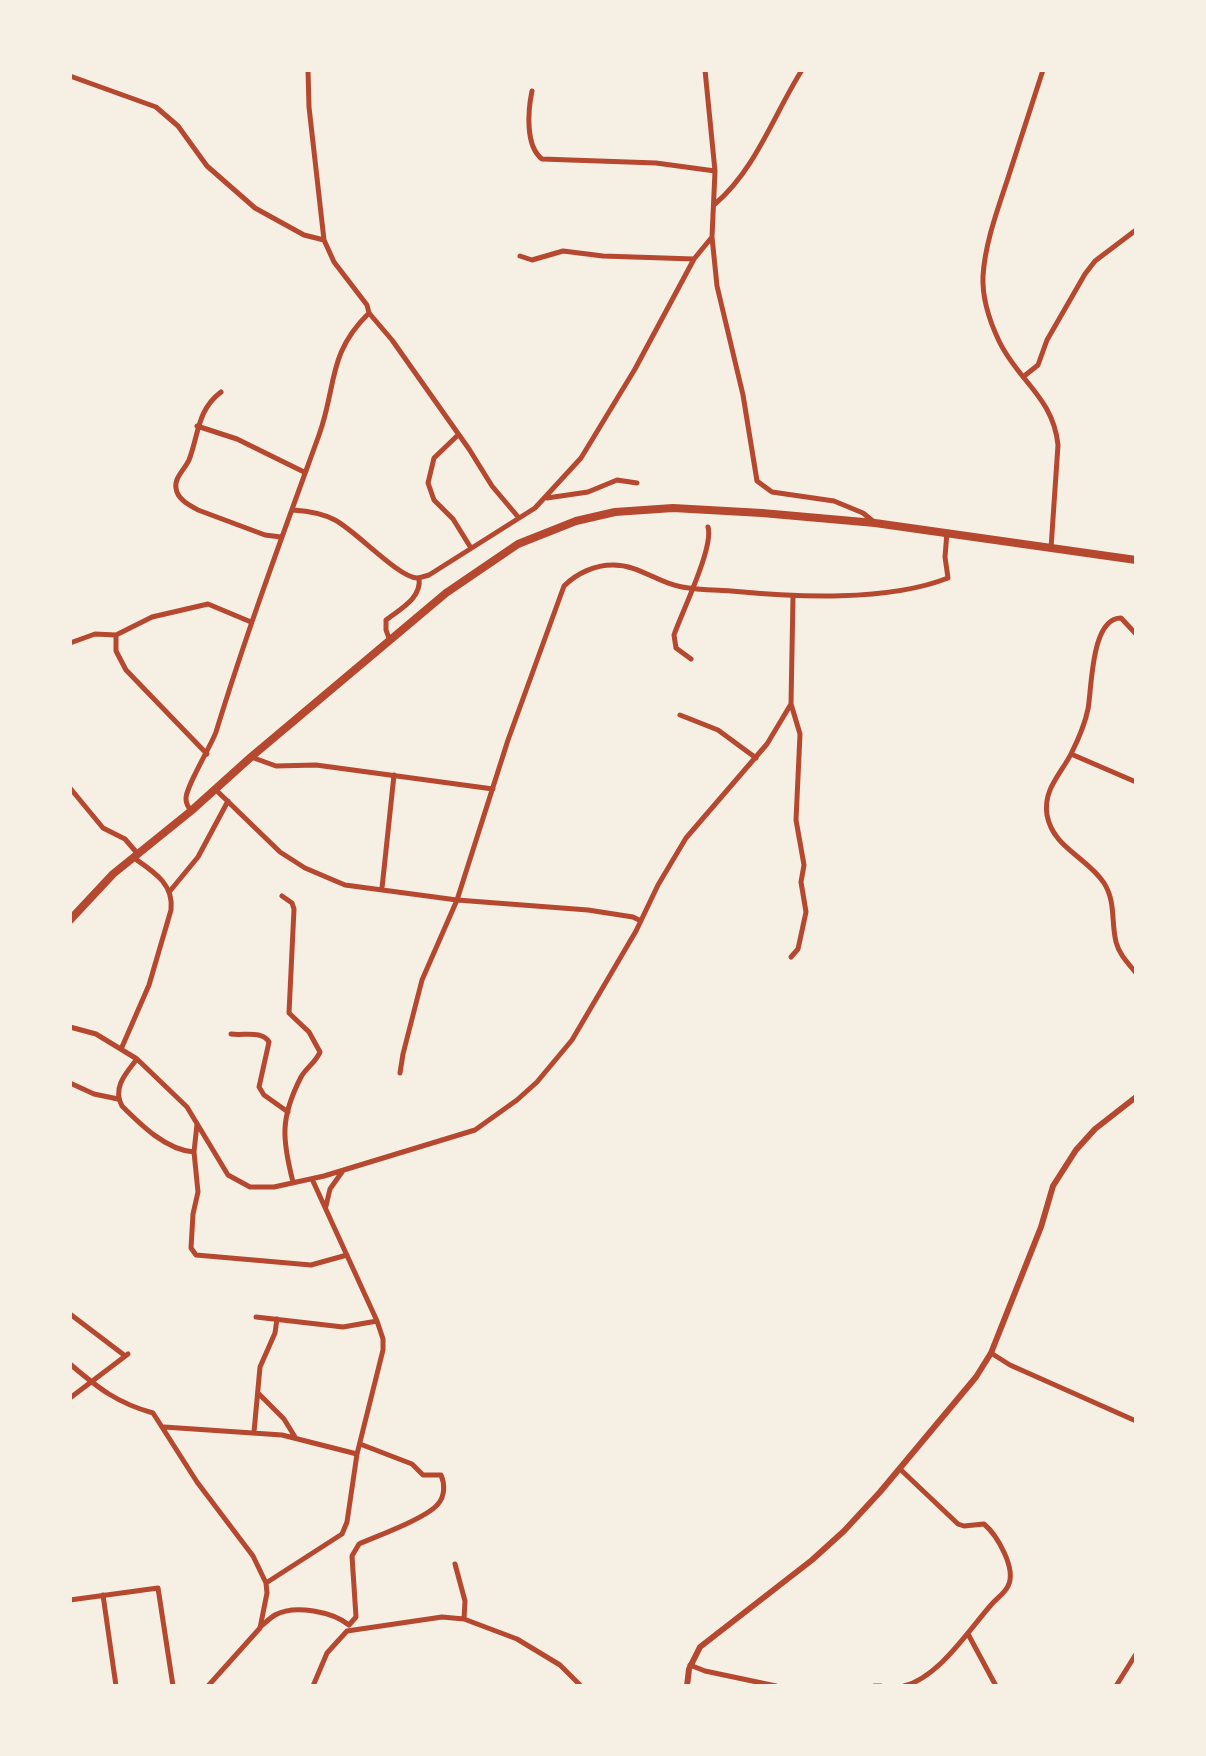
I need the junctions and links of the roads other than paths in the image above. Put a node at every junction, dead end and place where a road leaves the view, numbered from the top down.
1 (308, 70) edge
2 (705, 70) edge
3 (802, 70) edge
4 (1043, 70) edge
5 (70, 76) edge
6 (532, 91) dead end
7 (715, 171) junction
8 (715, 204) junction
9 (1136, 230) edge
10 (712, 237) junction
11 (324, 240) junction
12 (520, 256) dead end
13 (694, 259) junction
14 (369, 313) junction
15 (1023, 377) junction
16 (221, 392) dead end
17 (197, 426) junction
18 (458, 435) junction
19 (304, 472) junction
20 (637, 483) dead end
21 (547, 498) junction
22 (293, 510) junction
23 (520, 518) junction
24 (875, 523) junction
25 (708, 527) dead end
26 (947, 532) junction
27 (281, 537) junction
28 (471, 548) junction
29 (1051, 548) junction
30 (1136, 560) edge
31 (419, 578) junction
32 (692, 588) junction
33 (793, 596) junction
34 (251, 622) junction
35 (1136, 634) edge
36 (116, 635) junction
37 (390, 641) junction
38 (70, 643) edge
39 (691, 659) dead end
40 (791, 704) junction
41 (680, 715) dead end
42 (207, 754) junction
43 (1071, 754) junction
44 (251, 757) junction
45 (756, 758) junction
46 (394, 775) junction
47 (1136, 782) edge
48 (70, 788) edge
49 (493, 789) junction
50 (216, 790) junction
51 (228, 801) junction
52 (191, 811) junction
53 (135, 856) junction
54 (382, 888) junction
55 (170, 891) junction
56 (282, 896) dead end
57 (457, 900) junction
58 (70, 920) edge
59 (641, 921) junction
60 (791, 957) dead end
61 (1136, 973) edge
62 (70, 1027) edge
63 (231, 1034) dead end
64 (122, 1047) junction
65 (137, 1059) junction
66 (400, 1073) dead end
67 (70, 1083) edge
68 (1136, 1097) edge
69 (118, 1099) junction
70 (288, 1112) junction
71 (197, 1121) junction
72 (194, 1152) junction
73 (342, 1171) junction
74 (312, 1179) junction
75 (293, 1182) junction
76 (326, 1208) junction
77 (347, 1255) junction
78 (70, 1314) edge
79 (256, 1317) dead end
80 (277, 1319) junction
81 (377, 1321) junction
82 (991, 1353) junction
83 (70, 1364) edge
84 (93, 1383) junction
85 (258, 1394) junction
86 (70, 1398) edge
87 (1136, 1421) edge
88 (163, 1427) junction
89 (254, 1432) junction
90 (295, 1437) junction
91 (360, 1444) junction
92 (357, 1454) junction
93 (900, 1469) junction
94 (455, 1564) dead end
95 (266, 1583) junction
96 (103, 1595) junction
97 (70, 1600) edge
98 (464, 1619) junction
99 (260, 1628) junction
100 (348, 1628) junction
101 (968, 1633) junction
102 (1136, 1654) edge
103 (690, 1665) junction
104 (730, 1675) junction
105 (116, 1686) edge
106 (173, 1686) edge
107 (208, 1686) edge
108 (313, 1686) edge
109 (581, 1686) edge
110 (687, 1686) edge
111 (727, 1686) edge
112 (776, 1686) edge
113 (874, 1686) edge
114 (881, 1686) edge
115 (904, 1686) edge
116 (996, 1686) edge
117 (1116, 1686) edge

1 - 11 street
2 - 7 street
3 - 8 street
4 - 15 street
5 - 11 street
6 - 7 street
7 - 8 street
8 - 10 street
9 - 15 street
10 - 13 street
10 - 24 street
11 - 14 street
12 - 13 street
13 - 21 street
14 - 18 street
14 - 19 street
15 - 29 street
16 - 17 street
17 - 19 street
17 - 27 street
18 - 23 street
18 - 28 street
19 - 22 street
20 - 21 street
21 - 23 street
22 - 27 street
22 - 31 street
23 - 28 street
24 - 26 highway
24 - 37 highway
25 - 32 street
26 - 29 highway
26 - 33 street
27 - 34 street
28 - 31 street
29 - 30 highway
31 - 37 street
32 - 33 street
32 - 39 street
32 - 49 street
33 - 40 street
34 - 36 street
34 - 42 street
35 - 43 street
36 - 38 street
36 - 42 street
37 - 44 highway
40 - 45 street
40 - 60 street
41 - 45 street
42 - 52 street
43 - 47 street
43 - 61 street
44 - 46 street
44 - 50 highway
45 - 59 street
46 - 49 street
46 - 54 street
48 - 53 street
49 - 57 street
50 - 51 street
50 - 52 highway
51 - 54 street
51 - 55 street
52 - 53 highway
53 - 55 street
53 - 58 highway
54 - 57 street
55 - 64 street
56 - 70 street
57 - 59 street
57 - 66 street
59 - 73 street
62 - 64 street
63 - 70 street
64 - 65 street
65 - 69 street
65 - 71 street
67 - 69 street
68 - 82 street
69 - 72 street
70 - 75 street
71 - 72 street
71 - 75 street
72 - 77 street
73 - 74 street
73 - 76 street
74 - 75 street
74 - 76 street
76 - 77 street
77 - 81 street
78 - 84 street
79 - 80 street
80 - 81 street
80 - 85 street
81 - 91 street
82 - 87 street
82 - 93 street
83 - 84 street
84 - 86 street
84 - 88 street
85 - 89 street
85 - 90 street
88 - 89 street
88 - 95 street
89 - 90 street
90 - 92 street
91 - 92 street
91 - 100 street
92 - 95 street
93 - 101 street
93 - 103 street
94 - 98 street
95 - 99 street
96 - 97 street
96 - 105 street
96 - 106 street
98 - 100 street
98 - 109 street
99 - 100 street
99 - 107 street
100 - 108 street
101 - 115 street
101 - 116 street
102 - 117 street
103 - 104 street
103 - 110 street
104 - 111 street
104 - 112 street
113 - 114 street

